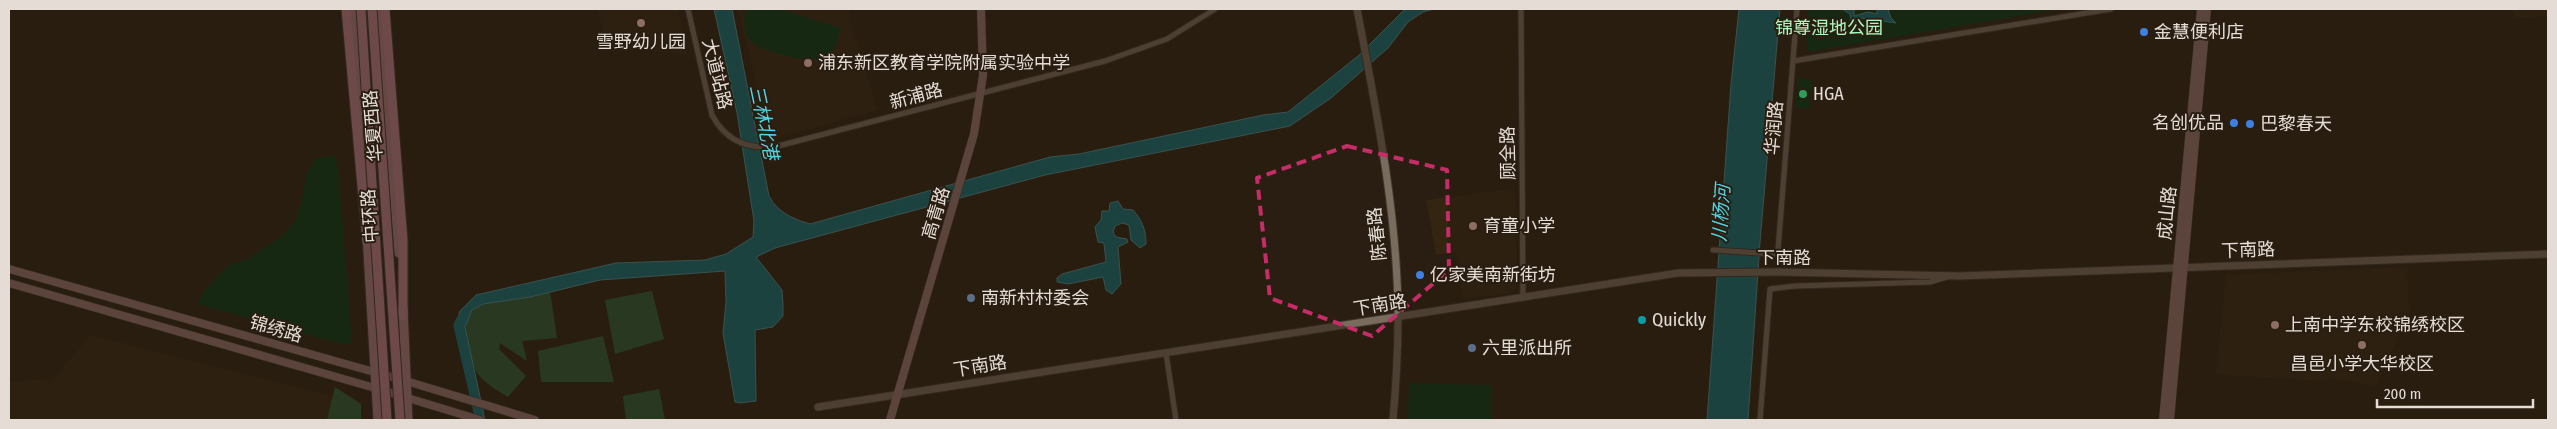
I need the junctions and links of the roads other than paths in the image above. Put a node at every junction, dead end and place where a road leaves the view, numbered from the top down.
1 (346, 9) edge
2 (354, 9) edge
3 (361, 9) edge
4 (372, 9) edge
5 (380, 9) edge
6 (385, 9) edge
7 (688, 9) edge
8 (982, 9) edge
9 (1214, 9) edge
10 (1357, 9) edge
11 (1520, 9) edge
12 (1797, 9) edge
13 (2111, 9) edge
14 (2201, 9) edge
15 (2207, 9) edge
16 (1793, 61) junction
17 (981, 93) junction
18 (761, 148) joint
19 (367, 242) junction
20 (1713, 250) dead end
21 (2548, 254) edge
22 (2180, 267) junction
23 (9, 269) edge
24 (1950, 276) junction
25 (9, 283) edge
26 (1523, 298) junction
27 (403, 316) junction
28 (1398, 317) junction
29 (1166, 353) junction
30 (374, 372) junction
31 (406, 381) junction
32 (375, 388) junction
33 (898, 393) junction
34 (407, 398) junction
35 (818, 407) dead end
36 (378, 420) edge
37 (387, 420) edge
38 (400, 420) edge
39 (408, 420) edge
40 (480, 420) edge
41 (535, 420) edge
42 (890, 420) edge
43 (1176, 420) edge
44 (1394, 420) edge
45 (1760, 420) edge
46 (2163, 420) edge
47 (2170, 420) edge

1 - 19 highway
2 - 19 main road, 华夏西路
3 - 37 highway, 中环路, bridge
4 - 38 highway, 中环路, bridge
5 - 27 main road, 华夏西路
6 - 27 highway
7 - 18 street, 大道站路
8 - 17 main road, 高青路
9 - 17 street, 新浦路
10 - 28 street, 陈春路
11 - 26 street, 顾全路
12 - 16 street, 华润路
13 - 16 street
14 - 22 main road, 成山路
15 - 22 main road, 成山路
16 - 20 street, 华润路
17 - 18 street, 新浦路
17 - 33 main road, 高青路
19 - 30 main road, 华夏西路
21 - 22 street, 下南路
22 - 24 street, 下南路
22 - 46 main road, 成山路
22 - 47 main road, 成山路
23 - 30 main road, 锦绣路
24 - 26 street, 下南路
24 - 45 street, 下南路
25 - 32 main road, 锦绣路
26 - 28 street, 下南路
27 - 31 main road, 华夏西路
28 - 29 street, 下南路
28 - 44 street, 陈春路
29 - 33 street, 下南路
29 - 43 street
30 - 31 main road, 锦绣路
30 - 32 main road, 华夏西路
31 - 34 main road, 华夏西路
31 - 41 main road, 锦绣路
32 - 34 main road, 锦绣路
32 - 36 main road, 华夏西路
33 - 35 street, 下南路
33 - 42 main road, 高青路
34 - 39 main road, 华夏西路
34 - 40 main road, 锦绣路

